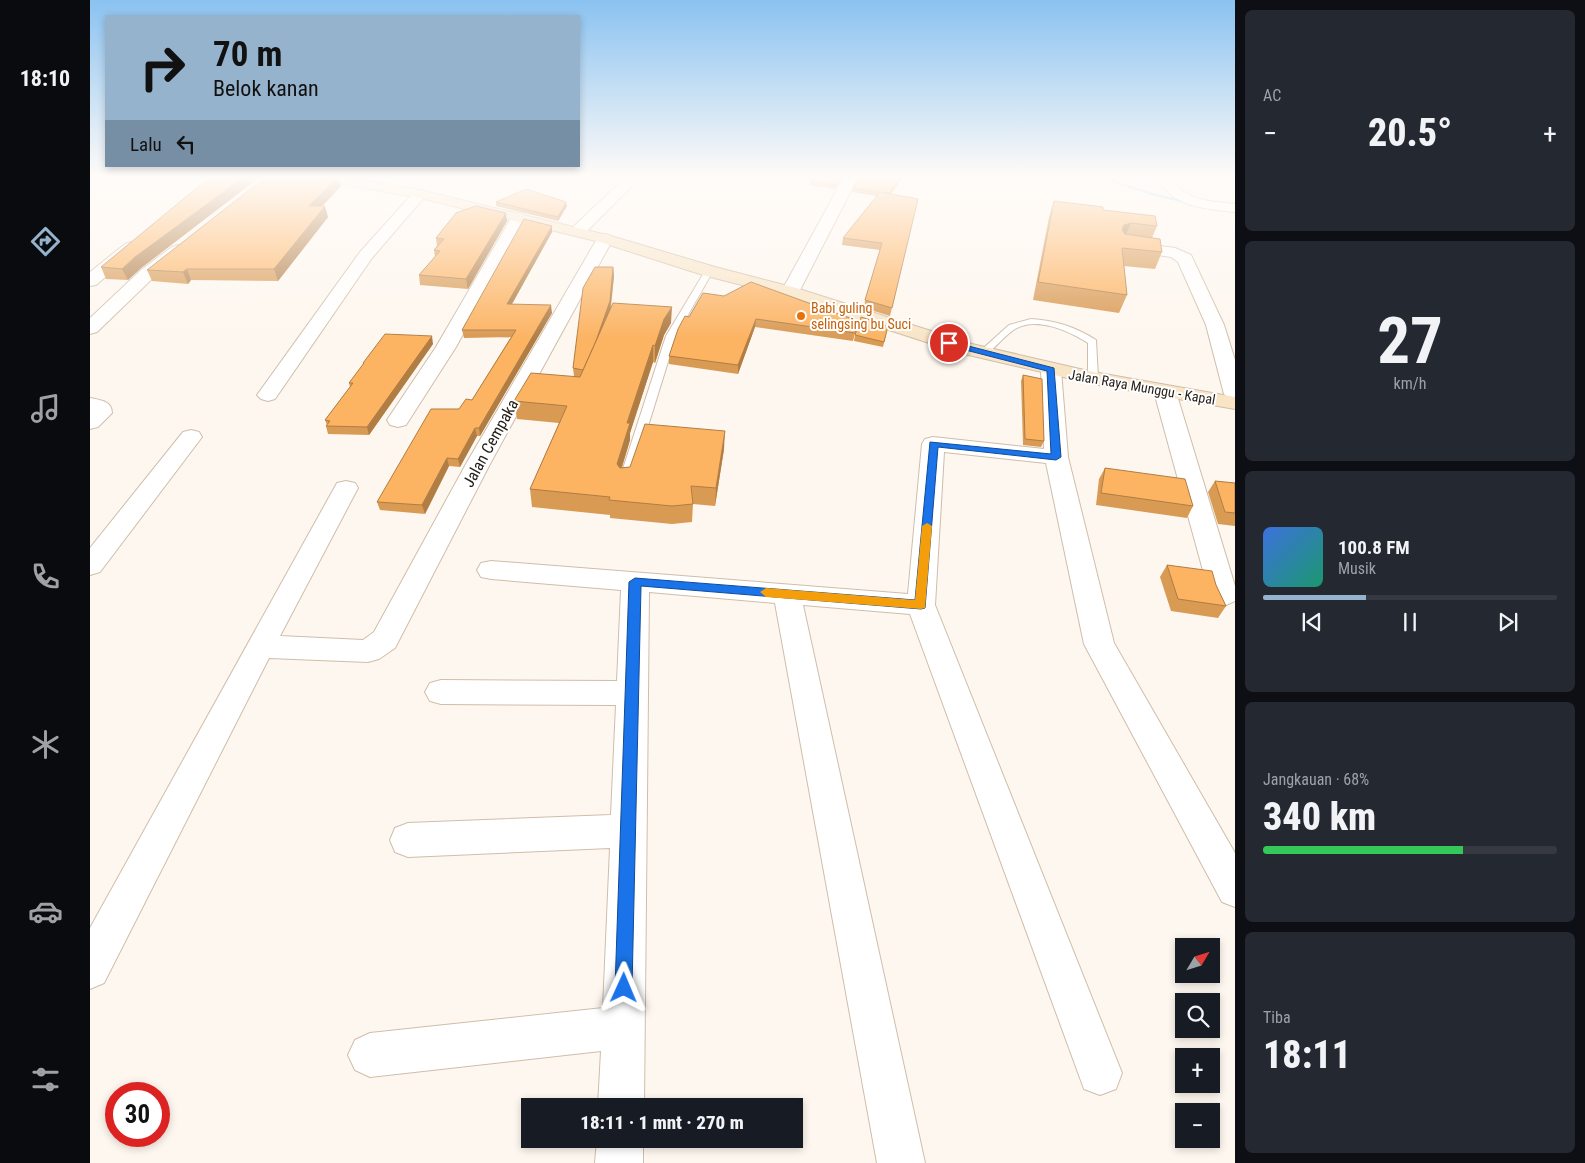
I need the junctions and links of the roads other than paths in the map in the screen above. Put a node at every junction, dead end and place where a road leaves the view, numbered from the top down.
1 (387, 231) edge
2 (511, 231) edge
3 (574, 231) edge
4 (822, 231) edge
5 (577, 232) joint
6 (141, 238) edge
7 (194, 238) edge
8 (605, 239) junction
9 (1125, 246) edge
10 (709, 271) junction
11 (90, 282) edge
12 (790, 292) junction
13 (90, 328) edge
14 (983, 353) junction
15 (1051, 370) junction
16 (1093, 378) junction
17 (1165, 392) junction
18 (1235, 394) edge
19 (268, 395) dead end
20 (1235, 403) edge
21 (90, 404) edge
22 (398, 420) dead end
23 (90, 422) edge
24 (191, 437) dead end
25 (1056, 457) junction
26 (625, 481) edge
27 (346, 488) dead end
28 (90, 566) edge
29 (491, 570) dead end
30 (635, 582) junction
31 (787, 594) junction
32 (1224, 596) edge
33 (921, 605) junction
34 (260, 646) junction
35 (441, 692) dead end
36 (632, 693) junction
37 (628, 831) junction
38 (408, 840) dead end
39 (1235, 889) edge
40 (90, 969) edge
41 (623, 1027) junction
42 (370, 1055) dead end
43 (1100, 1073) dead end
44 (621, 1098) edge
45 (620, 1148) edge
46 (619, 1163) edge
47 (900, 1163) edge

1 - 19 street
2 - 22 street
3 - 5 street, Jalan Raya Munggu - Kapal
4 - 12 street
5 - 8 street, Jalan Raya Munggu - Kapal
6 - 11 street
7 - 13 street
8 - 10 street, Jalan Raya Munggu - Kapal
8 - 34 street, Jalan Cempaka
9 - 18 street
10 - 12 street, Jalan Raya Munggu - Kapal
10 - 26 lane
12 - 14 street, Jalan Raya Munggu - Kapal
14 - 15 street, Jalan Raya Munggu - Kapal
14 - 16 lane
15 - 16 street, Jalan Raya Munggu - Kapal
15 - 25 street
16 - 17 street, Jalan Raya Munggu - Kapal
17 - 20 street, Jalan Raya Munggu - Kapal
17 - 32 street
21 - 23 street
24 - 28 street
25 - 33 street
25 - 39 street
27 - 34 street
29 - 30 street
30 - 31 street
30 - 36 street
31 - 33 street
31 - 47 street
33 - 43 street
34 - 40 street
35 - 36 street
36 - 37 street
37 - 38 street
37 - 41 street
41 - 42 street
41 - 44 street
45 - 46 street

